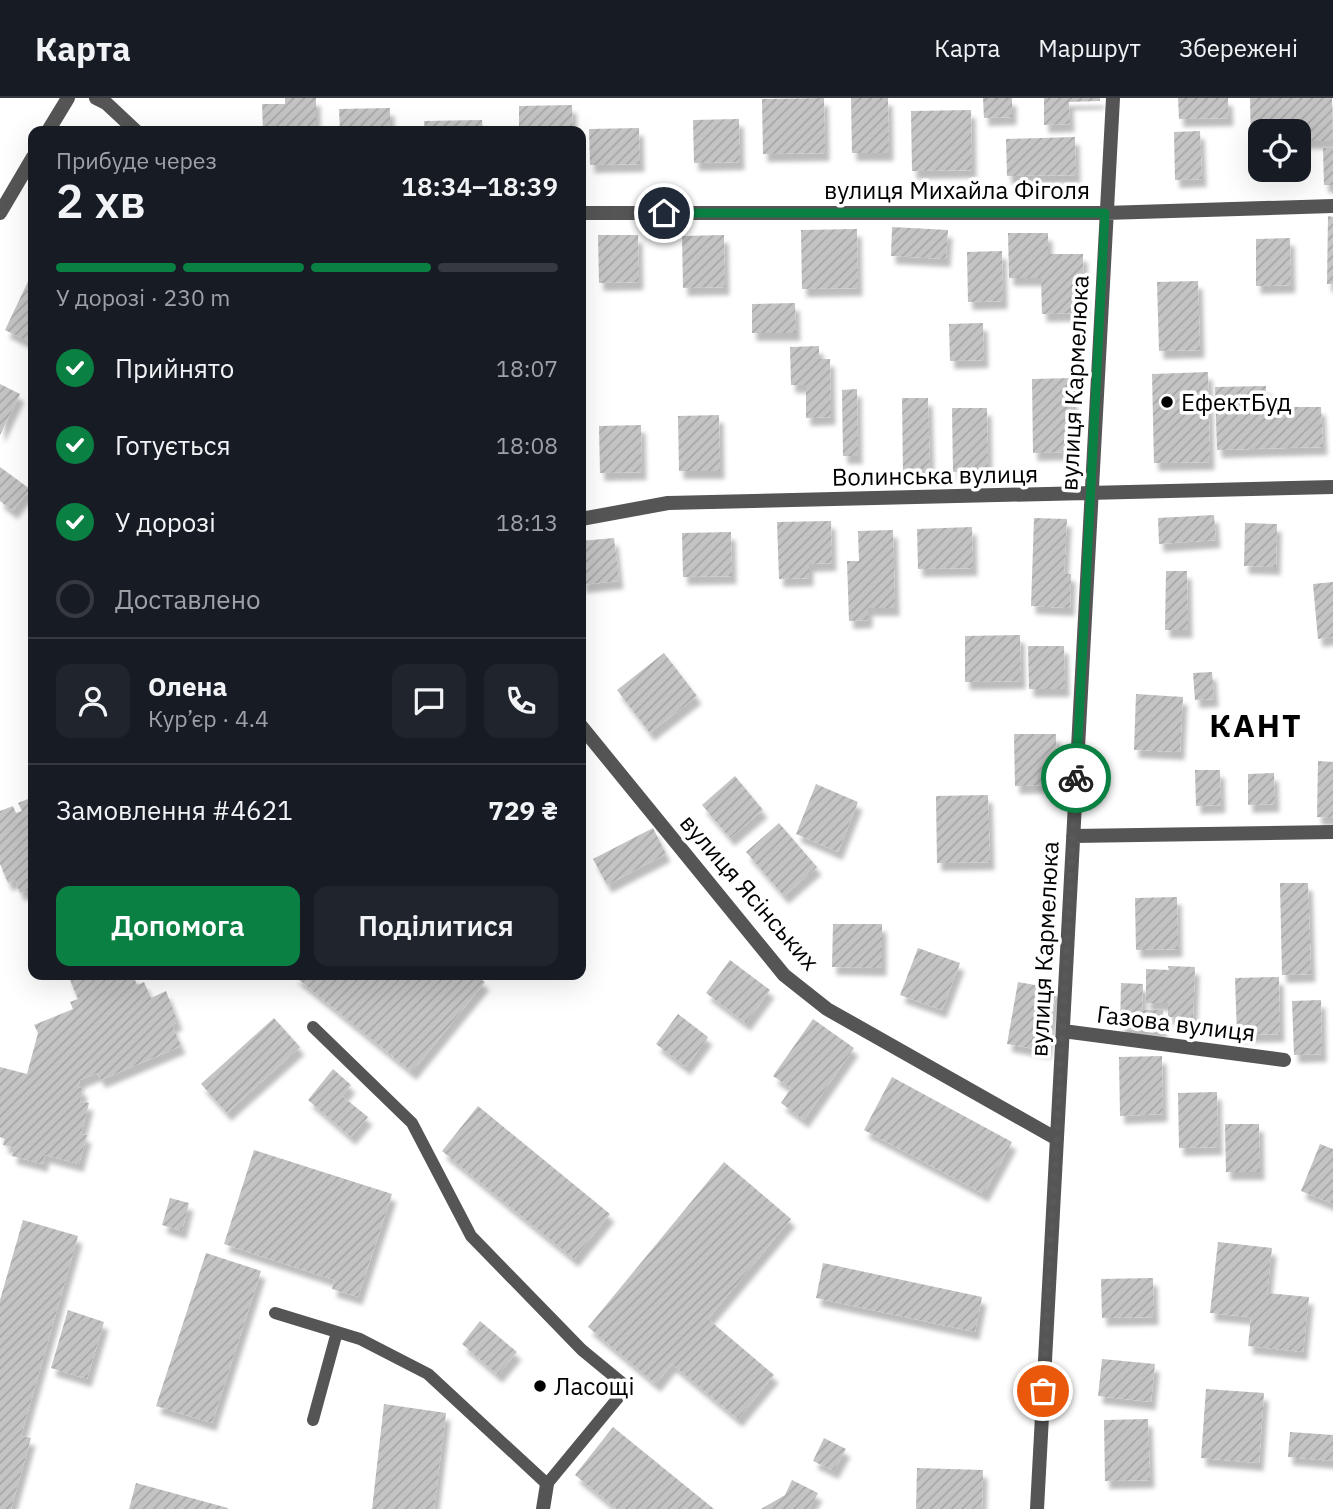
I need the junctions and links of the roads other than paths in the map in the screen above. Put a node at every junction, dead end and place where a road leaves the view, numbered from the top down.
1 (68, 98) edge
2 (96, 98) edge
3 (1113, 98) edge
4 (51, 126) edge
5 (131, 126) edge
6 (28, 165) edge
7 (1333, 206) edge
8 (0, 213) edge
9 (586, 213) edge
10 (1105, 213) junction
11 (1333, 487) edge
12 (1091, 495) junction
13 (586, 518) edge
14 (586, 732) edge
15 (1333, 832) edge
16 (1073, 836) junction
17 (313, 1027) dead end
18 (1063, 1031) junction
19 (1284, 1060) dead end
20 (1057, 1139) junction
21 (275, 1313) dead end
22 (337, 1332) junction
23 (313, 1420) dead end
24 (547, 1484) junction
25 (543, 1509) edge
26 (1037, 1509) edge

1 - 4 street
2 - 5 street
3 - 10 street, вулиця Кармелюка
6 - 8 street
7 - 10 street, вулиця Михайла Фіголя
9 - 10 street, вулиця Михайла Фіголя
10 - 12 street, вулиця Кармелюка
11 - 12 street, Волинська вулиця
12 - 13 street, Волинська вулиця
12 - 16 street, вулиця Кармелюка
14 - 20 street, вулиця Ясінських
15 - 16 street
16 - 18 street, вулиця Кармелюка
17 - 24 lane
18 - 19 street, Газова вулиця
18 - 20 street, вулиця Кармелюка
20 - 26 street, вулиця Кармелюка
21 - 22 lane
22 - 23 lane
22 - 24 lane
24 - 25 street

